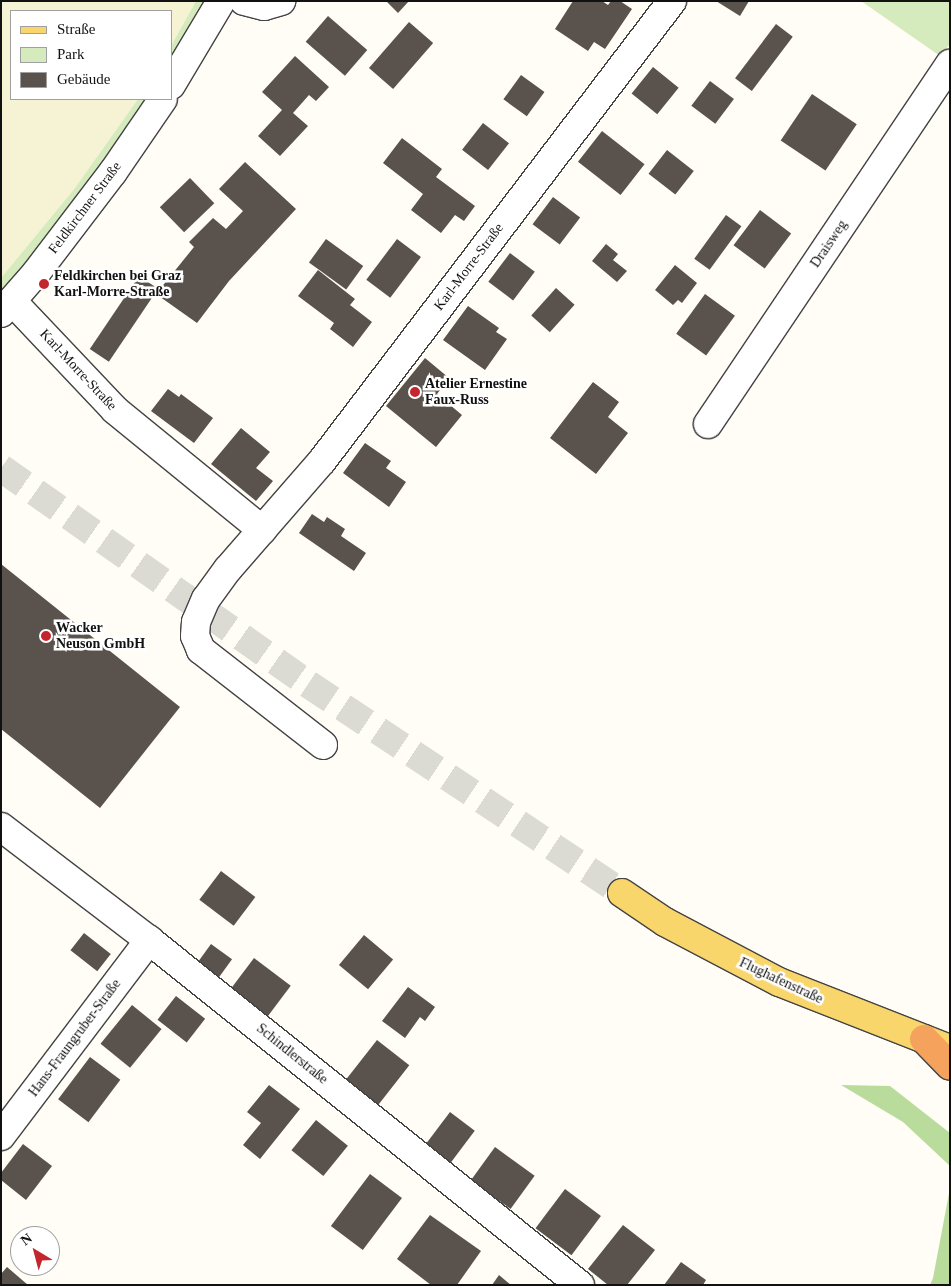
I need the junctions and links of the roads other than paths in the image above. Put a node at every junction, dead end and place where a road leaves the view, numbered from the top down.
1 (221, 1) edge
2 (244, 1) edge
3 (281, 1) edge
4 (672, 1) edge
5 (950, 64) edge
6 (172, 83) edge
7 (162, 100) edge
8 (7, 307) edge
9 (708, 424) dead end
10 (262, 530) junction
11 (323, 745) dead end
12 (1, 827) edge
13 (622, 893) tunnel mouth
14 (150, 940) junction
15 (924, 1039) junction
16 (950, 1049) edge
17 (950, 1066) edge
18 (1, 1136) edge
19 (580, 1285) edge

1 - 6 street
2 - 3 street
4 - 10 street, Karl-Morre-Straße
5 - 9 street, Draisweg
7 - 8 street, Feldkirchner Straße
8 - 10 street, Karl-Morre-Straße
10 - 11 street, Karl-Morre-Straße
12 - 14 street, Schindlerstraße
13 - 15 main road, Flughafenstraße
14 - 18 street, Hans-Fraungruber-Straße
14 - 19 street, Schindlerstraße
15 - 16 main road, Flughafenstraße
15 - 17 highway

